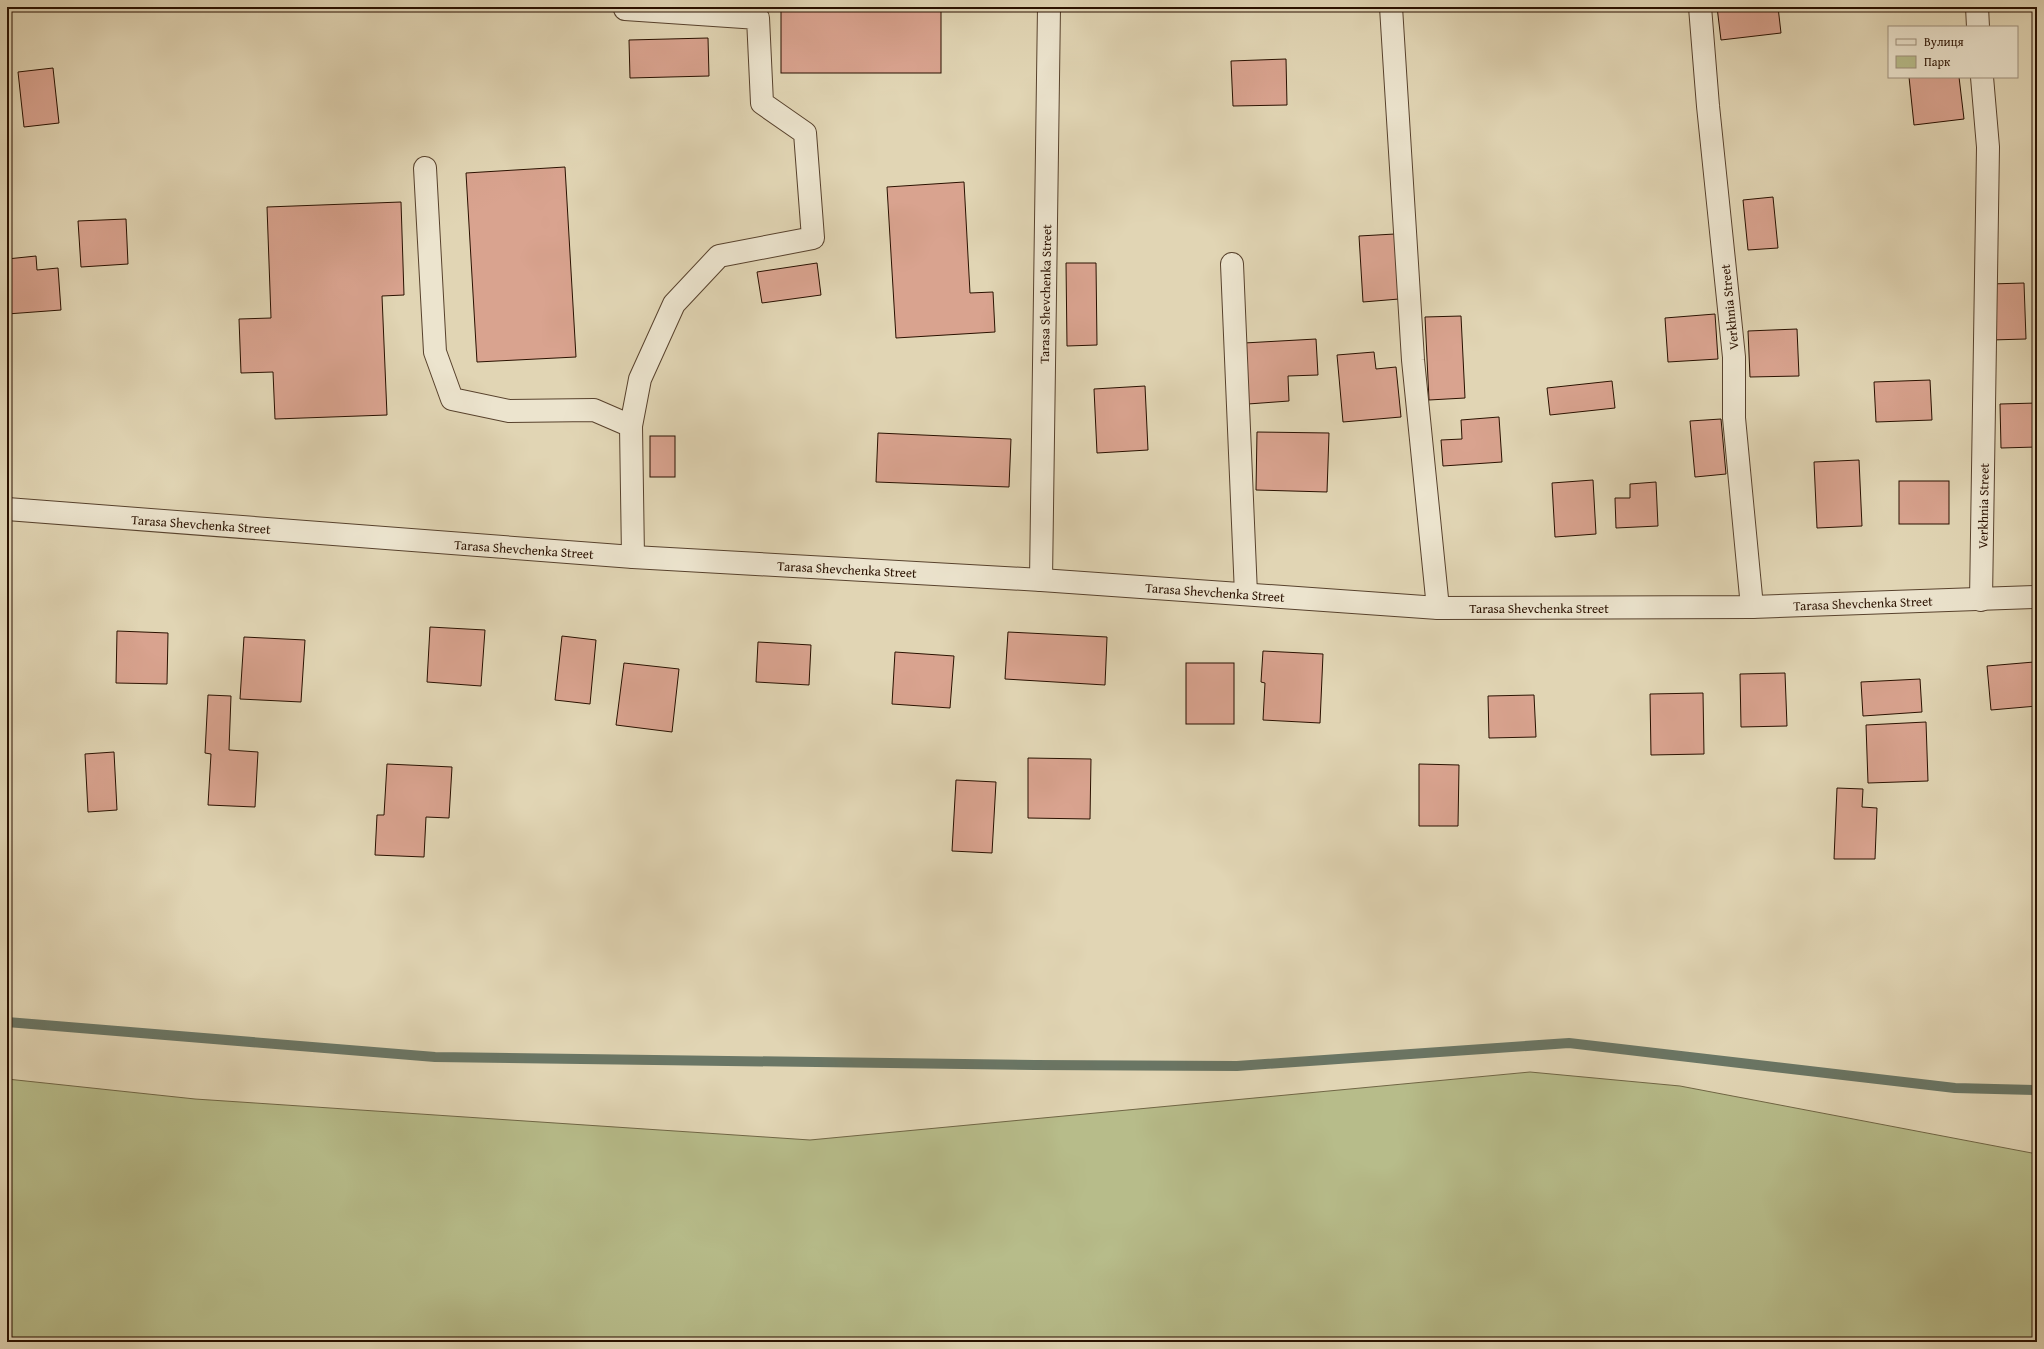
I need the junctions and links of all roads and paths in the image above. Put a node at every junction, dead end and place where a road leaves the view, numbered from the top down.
1 (625, 7) edge
2 (1049, 7) edge
3 (1391, 7) edge
4 (1700, 7) edge
5 (1976, 7) edge
6 (1978, 26) edge
7 (1982, 78) edge
8 (425, 168) dead end
9 (1232, 264) dead end
10 (631, 426) junction
11 (7, 509) edge
12 (633, 557) junction
13 (1041, 580) junction
14 (1246, 594) junction
15 (2037, 597) edge
16 (1981, 600) junction
17 (1752, 607) junction
18 (1438, 608) junction

1 - 10 street
2 - 13 street, Tarasa Shevchenka Street
3 - 18 street
4 - 17 street, Verkhnia Street
5 - 6 street
7 - 16 street, Verkhnia Street
8 - 10 street
9 - 14 street
10 - 12 street
11 - 12 street, Tarasa Shevchenka Street
12 - 13 street, Tarasa Shevchenka Street
13 - 14 street, Tarasa Shevchenka Street
14 - 18 street, Tarasa Shevchenka Street
15 - 16 street, Tarasa Shevchenka Street
16 - 17 street, Tarasa Shevchenka Street
17 - 18 street, Tarasa Shevchenka Street

